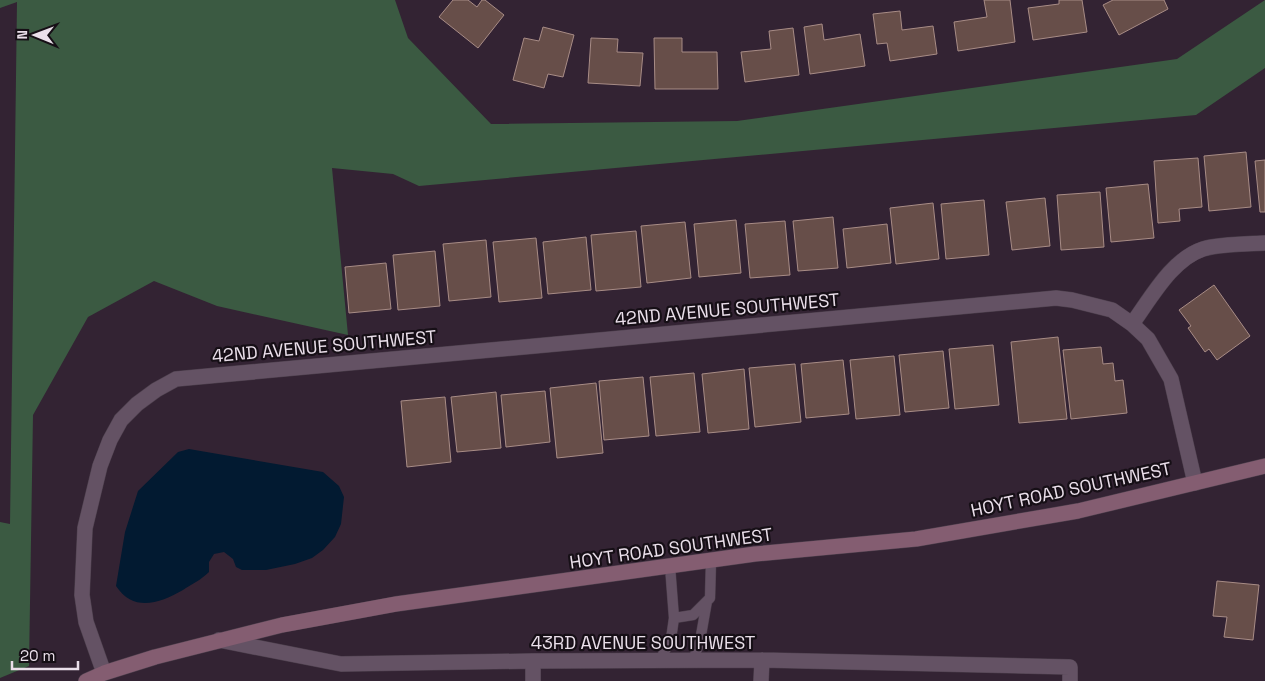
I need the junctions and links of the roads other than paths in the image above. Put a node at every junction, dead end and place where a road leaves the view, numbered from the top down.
1 (1265, 242) edge
2 (1132, 324) junction
3 (1265, 466) edge
4 (1195, 483) junction
5 (711, 561) junction
6 (670, 566) junction
7 (707, 600) junction
8 (674, 618) junction
9 (219, 640) junction
10 (533, 660) junction
11 (660, 660) junction
12 (693, 660) junction
13 (762, 660) junction
14 (104, 673) junction
15 (1070, 674) edge
16 (86, 681) edge
17 (533, 681) edge
18 (762, 681) edge

1 - 2 street
2 - 4 street, 42ND AVENUE SOUTHWEST
2 - 14 street, 42ND AVENUE SOUTHWEST
3 - 4 main road, HOYT ROAD SOUTHWEST
4 - 5 main road, HOYT ROAD SOUTHWEST
5 - 6 main road, HOYT ROAD SOUTHWEST
5 - 7 lane
6 - 8 lane
6 - 9 main road, HOYT ROAD SOUTHWEST
7 - 8 lane
7 - 12 lane
8 - 11 lane
9 - 10 street, 43RD AVENUE SOUTHWEST
9 - 14 main road, HOYT ROAD SOUTHWEST
10 - 11 street, 43RD AVENUE SOUTHWEST
10 - 17 street
11 - 12 street, 43RD AVENUE SOUTHWEST
12 - 13 street, 43RD AVENUE SOUTHWEST
13 - 15 street, 43RD AVENUE SOUTHWEST
13 - 18 street
14 - 16 main road, HOYT ROAD SOUTHWEST

